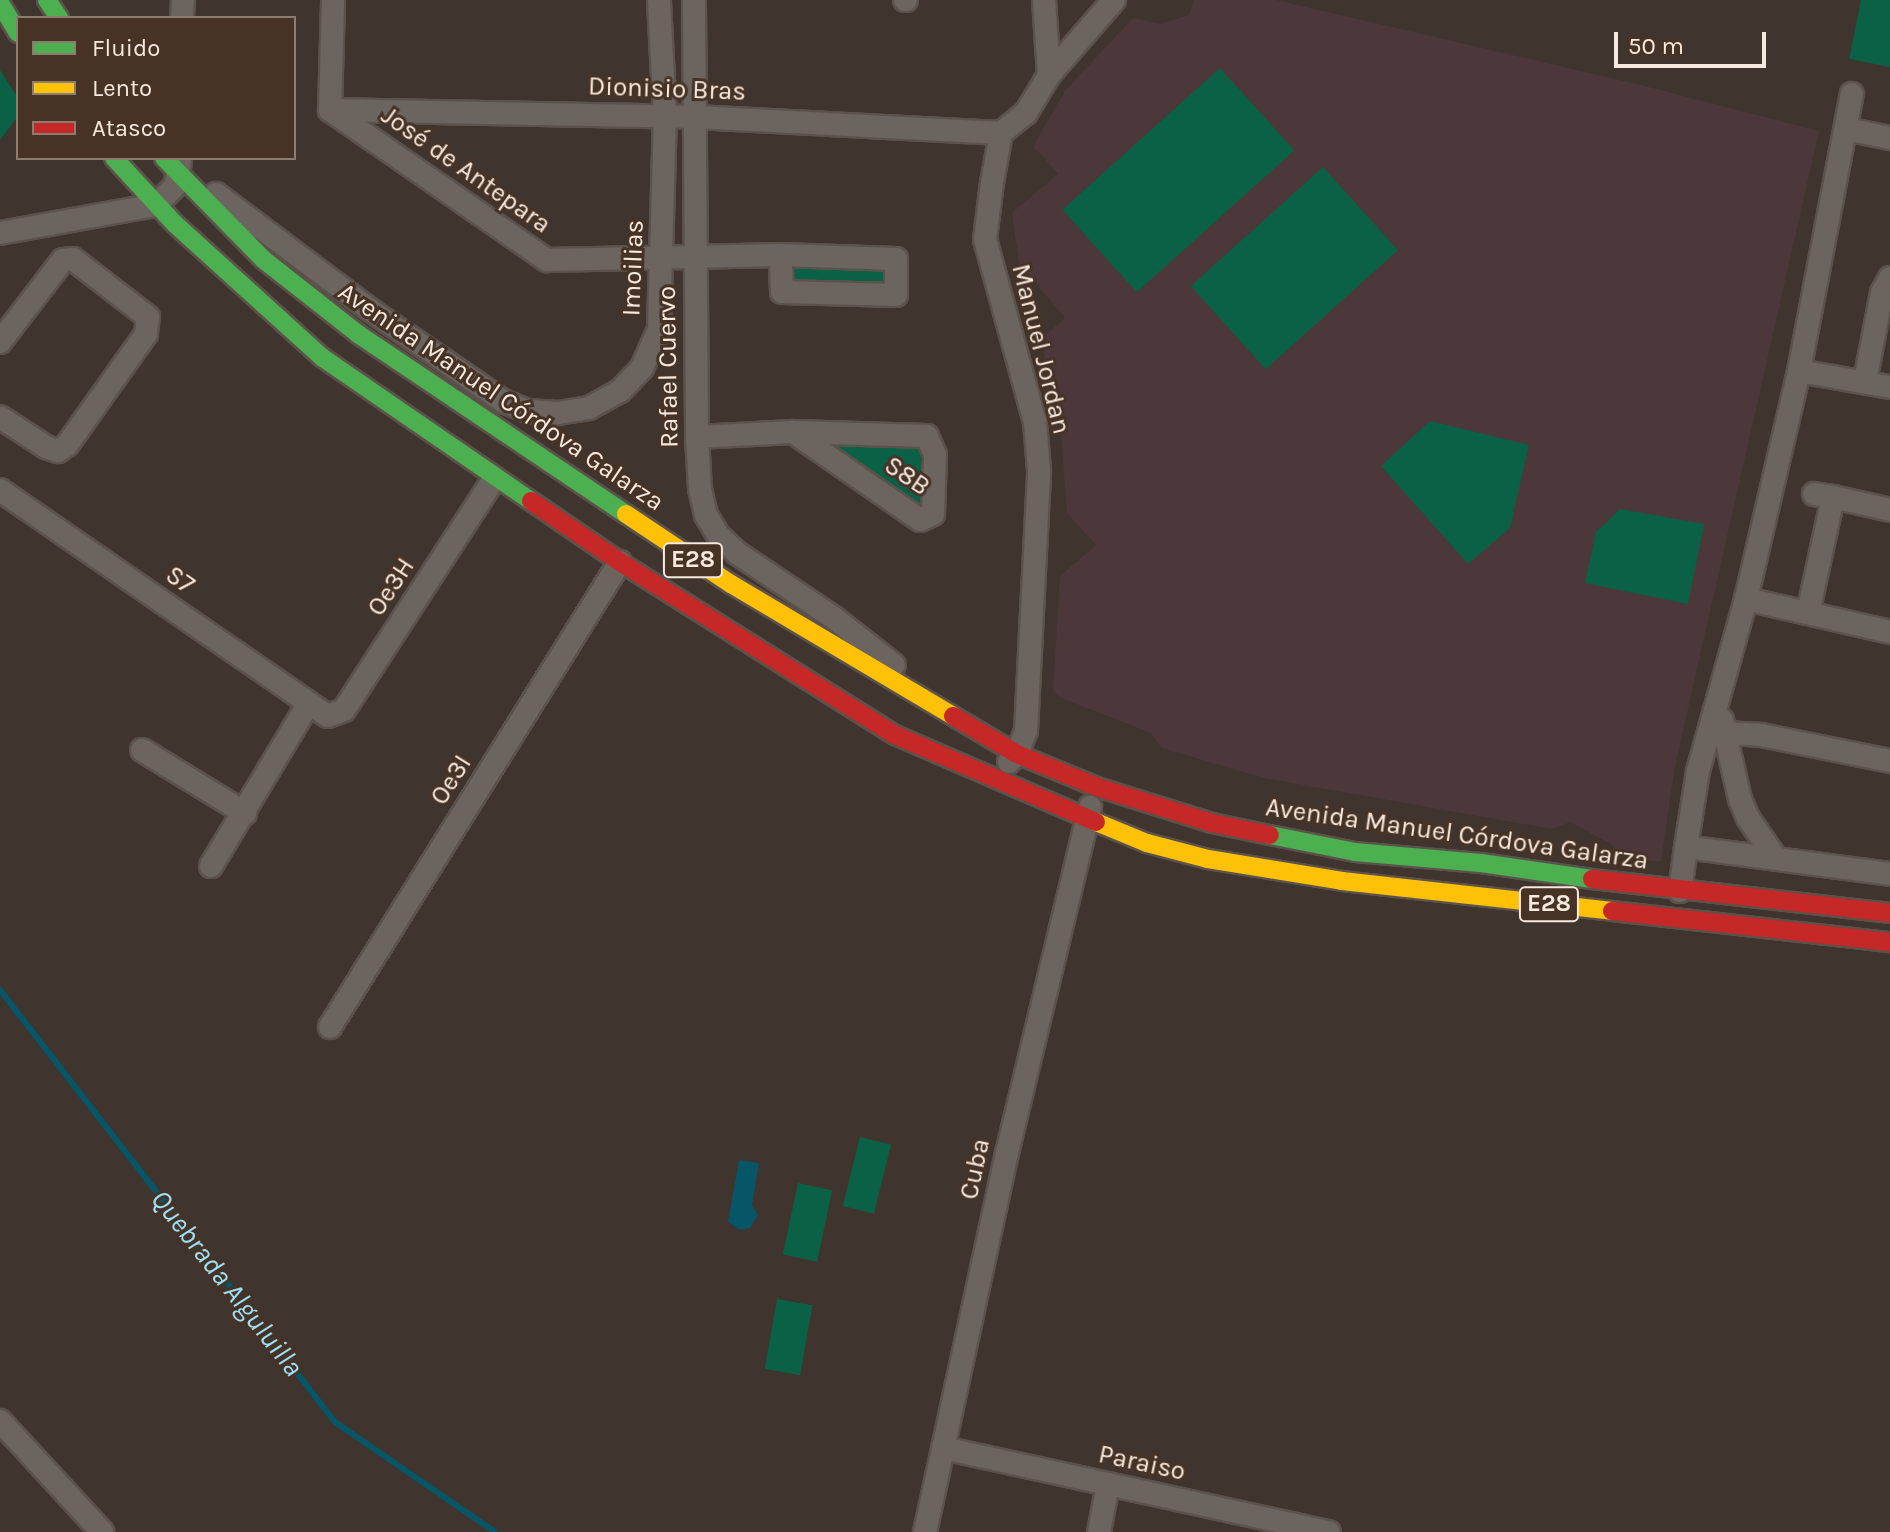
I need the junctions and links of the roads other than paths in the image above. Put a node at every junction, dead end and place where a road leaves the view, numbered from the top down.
1 (333, 0) edge
2 (659, 0) edge
3 (694, 0) edge
4 (1044, 0) edge
5 (1114, 0) edge
6 (0, 3) edge
7 (16, 30) edge
8 (1049, 75) junction
9 (1852, 94) dead end
10 (330, 110) junction
11 (665, 116) junction
12 (695, 117) junction
13 (1846, 129) junction
14 (1001, 133) junction
15 (1890, 138) edge
16 (116, 160) edge
17 (180, 166) edge
18 (156, 205) junction
19 (0, 233) edge
20 (781, 255) junction
21 (662, 257) junction
22 (694, 258) junction
23 (1890, 278) edge
24 (0, 342) edge
25 (1799, 371) junction
26 (1865, 381) junction
27 (1890, 387) edge
28 (0, 417) edge
29 (793, 432) junction
30 (697, 437) junction
31 (494, 479) junction
32 (0, 490) edge
33 (1890, 510) edge
34 (620, 562) junction
35 (1746, 599) junction
36 (1808, 613) junction
37 (1890, 632) edge
38 (1718, 703) junction
39 (318, 710) junction
40 (944, 713) junction
41 (1725, 733) junction
42 (142, 750) dead end
43 (1017, 754) junction
44 (1890, 761) edge
45 (987, 778) junction
46 (1097, 787) junction
47 (245, 813) junction
48 (1086, 820) junction
49 (1686, 847) junction
50 (1775, 857) junction
51 (211, 866) dead end
52 (1890, 874) edge
53 (1680, 891) junction
54 (1890, 913) edge
55 (1890, 942) edge
56 (330, 1027) dead end
57 (0, 1421) edge
58 (943, 1448) junction
59 (1108, 1484) junction
60 (102, 1532) edge
61 (925, 1532) edge
62 (1099, 1532) edge
63 (1329, 1532) edge

1 - 10 street
2 - 11 street, Imoilias
3 - 12 street, Rafael Cuervo
4 - 8 street
5 - 8 street
6 - 7 main road
8 - 14 street
9 - 13 street
10 - 11 street, Dionisio Bras
10 - 21 street, José de Antepara
11 - 12 street, Dionisio Bras
11 - 21 street, Imoilias
12 - 14 street, Dionisio Bras
12 - 22 street, Rafael Cuervo
13 - 15 street
13 - 25 street
14 - 43 street, Manuel Jordan
16 - 18 main road, Avenida Manuel Córdova Galarza / E28
17 - 18 street
17 - 21 street, Imoilias
17 - 40 main road, Avenida Manuel Córdova Galarza / E28
18 - 19 street
18 - 31 main road, Avenida Manuel Córdova Galarza / E28
20 - 20 street, José de Antepara
20 - 22 street, José de Antepara
21 - 22 street, José de Antepara
22 - 30 street, Rafael Cuervo
23 - 26 street
24 - 28 street
25 - 26 street
25 - 35 street
26 - 27 street
29 - 29 street, S8B
29 - 30 street, S8B
30 - 40 street, Rafael Cuervo
31 - 34 main road, Avenida Manuel Córdova Galarza / E28
31 - 39 street, Oe3H
32 - 39 street, S7
33 - 36 street
34 - 45 main road, Avenida Manuel Córdova Galarza / E28
34 - 56 street, Oe3I
35 - 36 street
35 - 38 street
36 - 37 street
38 - 41 street
38 - 49 street
39 - 47 street, Oe3H
40 - 43 main road, Avenida Manuel Córdova Galarza / E28
41 - 44 street
41 - 50 street
42 - 47 street
43 - 45 street
43 - 46 main road, Avenida Manuel Córdova Galarza / E28
45 - 48 main road, Avenida Manuel Córdova Galarza / E28
46 - 48 street, Cuba
46 - 53 main road, Avenida Manuel Córdova Galarza / E28
47 - 51 street, Oe3H
48 - 55 main road, Avenida Manuel Córdova Galarza / E28
48 - 58 street, Cuba
49 - 50 street
49 - 53 street
50 - 52 street
53 - 54 main road, Avenida Manuel Córdova Galarza / E28
57 - 60 street
58 - 59 street, Paraiso
58 - 61 street, Cuba
59 - 62 street
59 - 63 street, Paraiso

